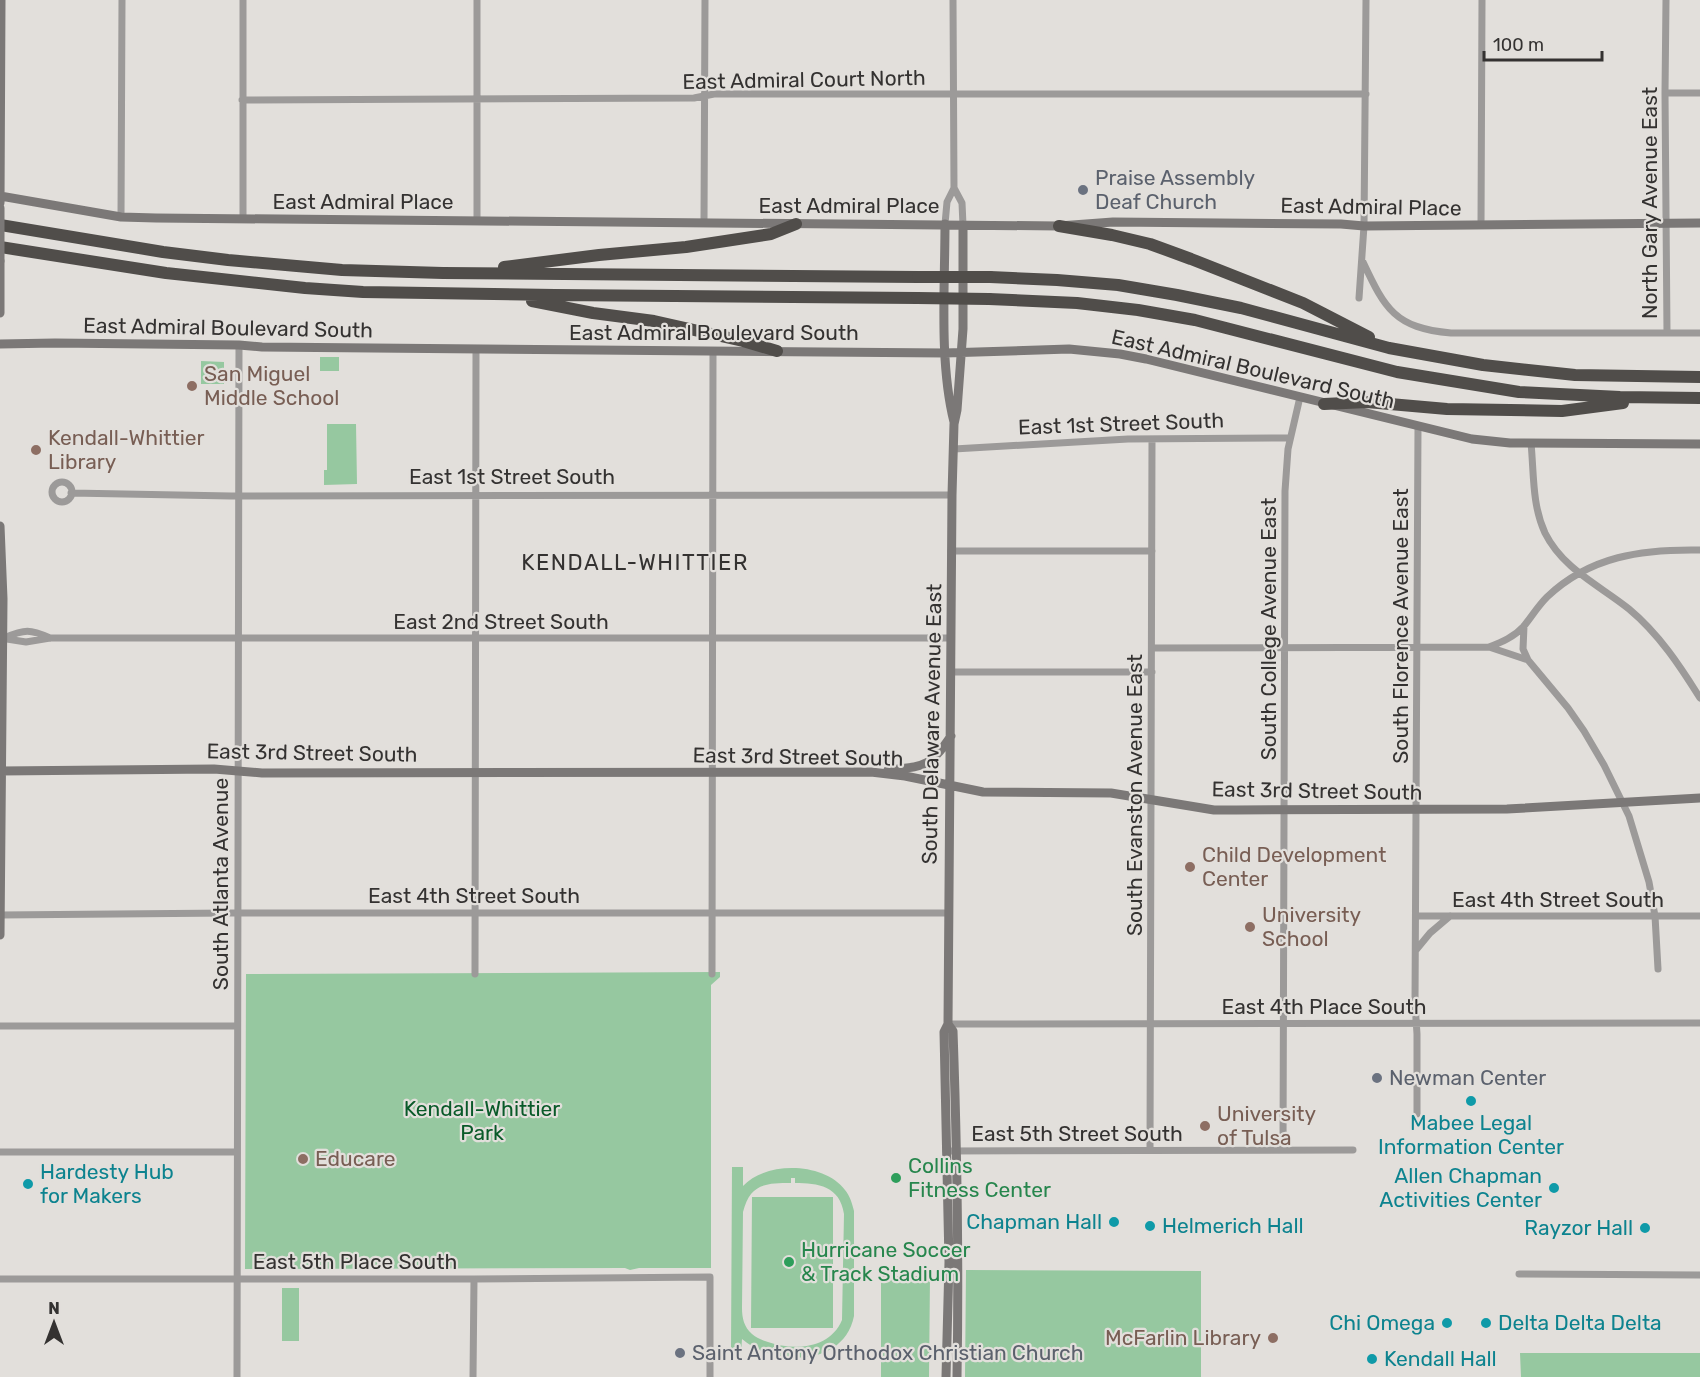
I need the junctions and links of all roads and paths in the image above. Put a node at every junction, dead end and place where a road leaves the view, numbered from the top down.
1 (1, 0) edge
2 (122, 0) edge
3 (243, 0) edge
4 (477, 0) edge
5 (705, 0) edge
6 (953, 0) edge
7 (1366, 0) edge
8 (1482, 0) edge
9 (1666, 0) edge
10 (1665, 93) junction
11 (1700, 93) edge
12 (1366, 94) junction
13 (953, 95) junction
14 (704, 96) junction
15 (477, 99) junction
16 (243, 100) junction
17 (954, 188) junction
18 (0, 196) edge
19 (0, 208) edge
20 (121, 218) junction
21 (243, 219) junction
22 (477, 221) junction
23 (704, 222) junction
24 (1700, 223) edge
25 (796, 224) junction
26 (945, 224) junction
27 (1666, 224) junction
28 (0, 225) edge
29 (963, 225) junction
30 (1481, 225) junction
31 (1059, 226) junction
32 (1364, 226) junction
33 (0, 247) edge
34 (0, 261) edge
35 (1363, 262) junction
36 (458, 273) junction
37 (499, 294) junction
38 (1359, 298) dead end
39 (0, 313) edge
40 (1668, 333) junction
41 (1700, 333) edge
42 (0, 344) edge
43 (239, 345) junction
44 (1389, 348) junction
45 (476, 349) junction
46 (713, 351) junction
47 (777, 351) junction
48 (962, 352) junction
49 (945, 353) junction
50 (1700, 377) edge
51 (1669, 397) junction
52 (1300, 398) junction
53 (1700, 398) edge
54 (1324, 404) junction
55 (954, 424) junction
56 (1418, 427) junction
57 (1290, 438) junction
58 (1152, 439) junction
59 (1531, 443) junction
60 (1700, 444) edge
61 (954, 449) junction
62 (71, 494) dead end
63 (476, 495) junction
64 (952, 495) junction
65 (239, 496) junction
66 (712, 496) junction
67 (0, 526) edge
68 (1700, 550) edge
69 (951, 551) junction
70 (1152, 551) junction
71 (1579, 573) junction
72 (1524, 626) junction
73 (1, 638) edge
74 (712, 638) junction
75 (951, 638) junction
76 (238, 639) junction
77 (475, 639) junction
78 (1417, 647) junction
79 (1489, 647) junction
80 (1152, 648) junction
81 (1285, 648) junction
82 (1528, 660) junction
83 (951, 672) junction
84 (1152, 672) junction
85 (1700, 698) edge
86 (951, 736) junction
87 (1, 771) edge
88 (238, 771) junction
89 (475, 772) junction
90 (712, 772) junction
91 (871, 772) junction
92 (951, 786) junction
93 (1151, 798) junction
94 (1700, 798) edge
95 (1623, 803) junction
96 (1416, 810) junction
97 (1285, 811) junction
98 (238, 913) junction
99 (475, 913) junction
100 (712, 913) junction
101 (948, 913) junction
102 (0, 915) edge
103 (1416, 916) junction
104 (1450, 916) junction
105 (1655, 916) junction
106 (1700, 916) edge
107 (0, 935) edge
108 (1416, 950) junction
109 (1658, 969) dead end
110 (475, 974) dead end
111 (712, 974) dead end
112 (1700, 1023) edge
113 (948, 1024) junction
114 (1150, 1024) junction
115 (1284, 1024) junction
116 (1416, 1024) junction
117 (0, 1026) edge
118 (237, 1026) junction
119 (1417, 1114) dead end
120 (946, 1150) junction
121 (957, 1150) junction
122 (1150, 1150) junction
123 (1283, 1150) junction
124 (1353, 1150) dead end
125 (0, 1152) edge
126 (237, 1152) junction
127 (1519, 1274) dead end
128 (1700, 1275) edge
129 (237, 1278) junction
130 (474, 1279) junction
131 (0, 1280) edge
132 (237, 1377) edge
133 (473, 1377) edge
134 (710, 1377) edge
135 (946, 1377) edge
136 (957, 1377) edge

1 - 18 main road
2 - 20 street
3 - 16 street
4 - 15 street
5 - 14 street
6 - 13 street
7 - 12 street
8 - 30 street
9 - 10 street, North Gary Avenue East
10 - 11 street
10 - 27 street, North Gary Avenue East
12 - 13 street, East Admiral Court North
12 - 32 street
13 - 14 street, East Admiral Court North
13 - 17 street
14 - 15 street, East Admiral Court North
14 - 23 street
15 - 16 street, East Admiral Court North
15 - 22 street
16 - 21 street
17 - 26 street
17 - 29 street
18 - 19 main road
18 - 20 main road, East Admiral Place
19 - 34 main road, bridge
20 - 21 main road, East Admiral Place
21 - 22 main road, East Admiral Place
22 - 23 main road, East Admiral Place
23 - 25 main road, East Admiral Place
24 - 27 main road, East Admiral Place
25 - 26 main road, East Admiral Place
25 - 36 highway
26 - 29 main road, East Admiral Place
26 - 49 main road, South Delaware Avenue East
27 - 30 main road, East Admiral Place
27 - 40 street, North Gary Avenue East
28 - 36 highway
29 - 31 main road, East Admiral Place
29 - 48 main road, South Delaware Avenue East
30 - 32 main road, East Admiral Place
31 - 32 main road, East Admiral Place
31 - 44 highway
32 - 35 street
33 - 37 highway
34 - 39 main road
35 - 38 street
35 - 40 street
36 - 44 highway, bridge
37 - 47 highway
37 - 51 highway, bridge
40 - 41 street
42 - 43 main road, East Admiral Boulevard South
43 - 45 main road, East Admiral Boulevard South
43 - 65 street, South Atlanta Avenue
44 - 50 highway
45 - 46 main road, East Admiral Boulevard South
45 - 63 street
46 - 47 main road, East Admiral Boulevard South
46 - 66 street
47 - 49 main road, East Admiral Boulevard South
48 - 49 main road, East Admiral Boulevard South
48 - 52 main road, East Admiral Boulevard South
48 - 55 main road, South Delaware Avenue East
49 - 55 main road, South Delaware Avenue East
51 - 53 highway
51 - 54 highway
52 - 54 main road, East Admiral Boulevard South
52 - 57 street, South College Avenue East
54 - 56 main road, East Admiral Boulevard South
55 - 61 main road, South Delaware Avenue East
56 - 59 main road
56 - 78 street, South Florence Avenue East
57 - 58 street, East 1st Street South
57 - 81 street, South College Avenue East
58 - 61 street, East 1st Street South
58 - 70 street, South Evanston Avenue East
59 - 60 main road
59 - 71 street
61 - 64 main road, South Delaware Avenue East
62 - 65 street, East 1st Street South
63 - 65 street, East 1st Street South
63 - 66 street, East 1st Street South
63 - 77 street
64 - 66 street, East 1st Street South
64 - 69 main road, South Delaware Avenue East
65 - 76 street, South Atlanta Avenue
66 - 74 street
67 - 73 main road
68 - 71 street
69 - 70 street
69 - 75 main road, South Delaware Avenue East
70 - 80 street, South Evanston Avenue East
71 - 72 street
71 - 85 street
72 - 79 street
72 - 82 street
73 - 76 street, East 2nd Street South
73 - 87 main road
74 - 75 street, East 2nd Street South
74 - 77 street, East 2nd Street South
74 - 90 street
75 - 83 main road, South Delaware Avenue East
76 - 77 street, East 2nd Street South
76 - 88 street, South Atlanta Avenue
77 - 89 street
78 - 79 street
78 - 81 street
78 - 96 street, South Florence Avenue East
79 - 82 street
80 - 81 street
80 - 84 street, South Evanston Avenue East
81 - 97 street, South College Avenue East
82 - 95 street
83 - 84 street
83 - 86 main road, South Delaware Avenue East
84 - 93 street, South Evanston Avenue East
86 - 91 main road
86 - 92 main road, South Delaware Avenue East
87 - 88 main road, East 3rd Street South
87 - 102 main road
88 - 89 main road, East 3rd Street South
88 - 98 street, South Atlanta Avenue
89 - 90 main road, East 3rd Street South
89 - 99 street
90 - 91 main road, East 3rd Street South
90 - 100 street
91 - 92 main road, East 3rd Street South
92 - 93 main road, East 3rd Street South
92 - 101 main road, South Delaware Avenue East
93 - 97 main road, East 3rd Street South
93 - 114 street, South Evanston Avenue East
94 - 95 main road, East 3rd Street South
95 - 96 main road, East 3rd Street South
95 - 105 street
96 - 97 main road, East 3rd Street South
96 - 103 street, South Florence Avenue East
97 - 115 street, South College Avenue East
98 - 99 street, East 4th Street South
98 - 102 street, East 4th Street South
98 - 118 street, South Atlanta Avenue
99 - 100 street, East 4th Street South
99 - 110 street
100 - 101 street, East 4th Street South
100 - 111 street
101 - 113 main road, South Delaware Avenue East
102 - 107 main road
103 - 104 street, East 4th Street South
103 - 108 street, South Florence Avenue East
104 - 105 street, East 4th Street South
104 - 108 street
105 - 106 street, East 4th Street South
105 - 109 street
108 - 116 street, South Florence Avenue East
112 - 116 street, East 4th Place South
113 - 114 street, East 4th Place South
113 - 120 main road, South Delaware Avenue East
113 - 121 main road, South Delaware Avenue East
114 - 115 street, East 4th Place South
114 - 122 street, South Evanston Avenue East
115 - 116 street, East 4th Place South
115 - 123 street, South College Avenue East
116 - 119 street, South Florence Avenue East
117 - 118 street
118 - 126 street, South Atlanta Avenue
120 - 121 street, East 5th Street South
120 - 135 main road, South Delaware Avenue East
121 - 122 street, East 5th Street South
121 - 136 main road, South Delaware Avenue East
122 - 123 street, East 5th Street South
123 - 124 street, East 5th Street South
125 - 126 street
126 - 129 street, South Atlanta Avenue
127 - 128 street
129 - 130 street, East 5th Place South
129 - 131 street, East 5th Place South
129 - 132 street, South Atlanta Avenue
130 - 133 street
130 - 134 street, East 5th Place South

